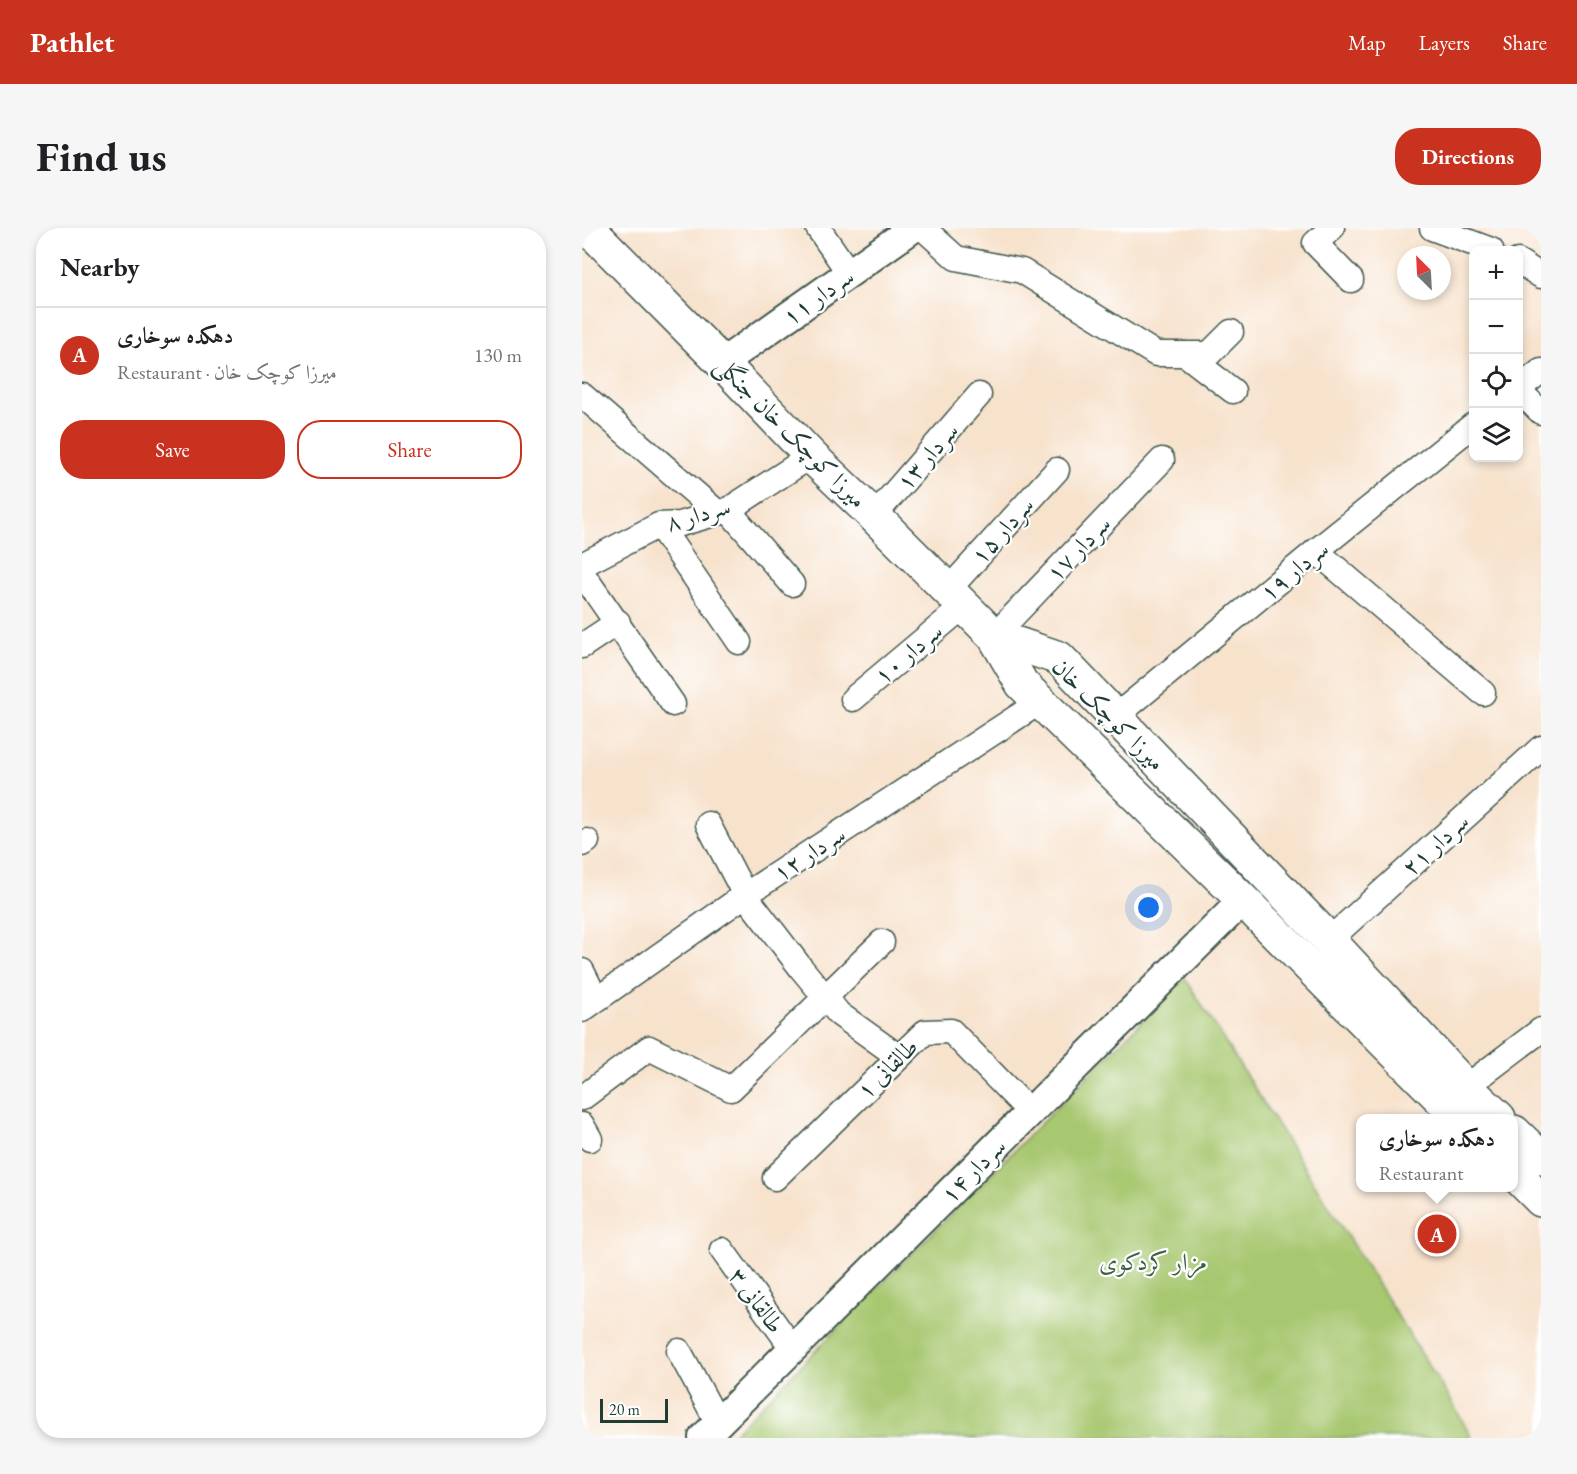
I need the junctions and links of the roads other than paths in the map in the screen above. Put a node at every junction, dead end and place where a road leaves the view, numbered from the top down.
1 (588, 228) edge
2 (818, 228) edge
3 (913, 228) edge
4 (923, 228) edge
5 (1332, 228) edge
6 (1432, 228) edge
7 (1480, 246) edge
8 (1523, 264) edge
9 (849, 273) junction
10 (1541, 276) edge
11 (1351, 280) dead end
12 (1231, 332) dead end
13 (1185, 354) junction
14 (722, 363) junction
15 (1541, 371) edge
16 (1523, 385) edge
17 (1233, 391) dead end
18 (1523, 394) edge
19 (979, 395) dead end
20 (582, 396) edge
21 (1541, 412) edge
22 (1469, 428) edge
23 (811, 456) junction
24 (1162, 460) dead end
25 (1057, 470) dead end
26 (723, 511) junction
27 (874, 516) junction
28 (659, 525) junction
29 (1316, 551) junction
30 (582, 565) edge
31 (582, 573) edge
32 (792, 584) dead end
33 (956, 598) junction
34 (618, 622) junction
35 (994, 636) junction
36 (739, 642) dead end
37 (582, 646) edge
38 (1484, 693) dead end
39 (853, 699) dead end
40 (1040, 702) junction
41 (673, 704) dead end
42 (1115, 717) junction
43 (1541, 748) edge
44 (1190, 795) junction
45 (708, 824) dead end
46 (1166, 825) junction
47 (745, 895) junction
48 (1243, 900) junction
49 (1329, 940) junction
50 (882, 942) dead end
51 (582, 971) edge
52 (825, 997) junction
53 (589, 1004) edge
54 (1541, 1030) edge
55 (899, 1057) junction
56 (1466, 1087) junction
57 (582, 1098) edge
58 (1031, 1113) junction
59 (1455, 1114) edge
60 (1494, 1114) edge
61 (1518, 1136) edge
62 (1541, 1158) edge
63 (1518, 1177) edge
64 (775, 1178) dead end
65 (1541, 1200) edge
66 (722, 1250) dead end
67 (793, 1349) junction
68 (679, 1351) dead end
69 (711, 1431) edge

1 - 14 main road, میرزا کوچک خان جنگلی
2 - 9 street
3 - 9 street, سردار ۱۱
4 - 13 street
5 - 11 street
6 - 7 street
8 - 10 street
9 - 14 street, سردار ۱۱
12 - 13 street
13 - 17 street
14 - 23 main road, میرزا کوچک خان جنگلی
15 - 16 street
18 - 21 street
19 - 27 street, سردار ۱۳
20 - 26 street
22 - 29 street, سردار ۱۹
23 - 26 street, سردار ۸
23 - 27 main road, میرزا کوچک خان جنگلی
24 - 35 street, سردار ۱۷
25 - 33 street, سردار ۱۵
26 - 28 street, سردار ۸
26 - 32 street
27 - 33 main road, میرزا کوچک خان جنگلی
28 - 30 street, سردار ۸
28 - 36 street
29 - 38 street
29 - 42 street, سردار ۱۹
31 - 34 street
33 - 35 main road, میرزا کوچک خان جنگلی
33 - 39 street, سردار ۱۰
34 - 37 street
34 - 41 street
35 - 40 main road, میرزا کوچک خان
35 - 42 main road, میرزا کوچک خان
40 - 46 main road, میرزا کوچک خان
40 - 47 street, سردار ۱۲
42 - 44 main road, میرزا کوچک خان
43 - 49 street, سردار ۲۱
44 - 46 main road
44 - 49 main road, میرزا کوچک خان
45 - 47 street
46 - 48 main road, میرزا کوچک خان
47 - 52 street
47 - 53 street, سردار ۱۲
48 - 58 street, سردار ۱۴
48 - 59 main road, میرزا کوچک خان
49 - 56 main road, میرزا کوچک خان
50 - 52 street
51 - 53 street
52 - 55 street
52 - 57 street
54 - 56 street
55 - 58 street, طالقانی ۱
55 - 64 street, طالقانی ۱
56 - 60 main road, میرزا کوچک خان
58 - 67 street, سردار ۱۴
61 - 62 main road
63 - 65 main road
66 - 67 street, طالقانی ۳
67 - 69 street, سردار ۱۴
68 - 69 street

